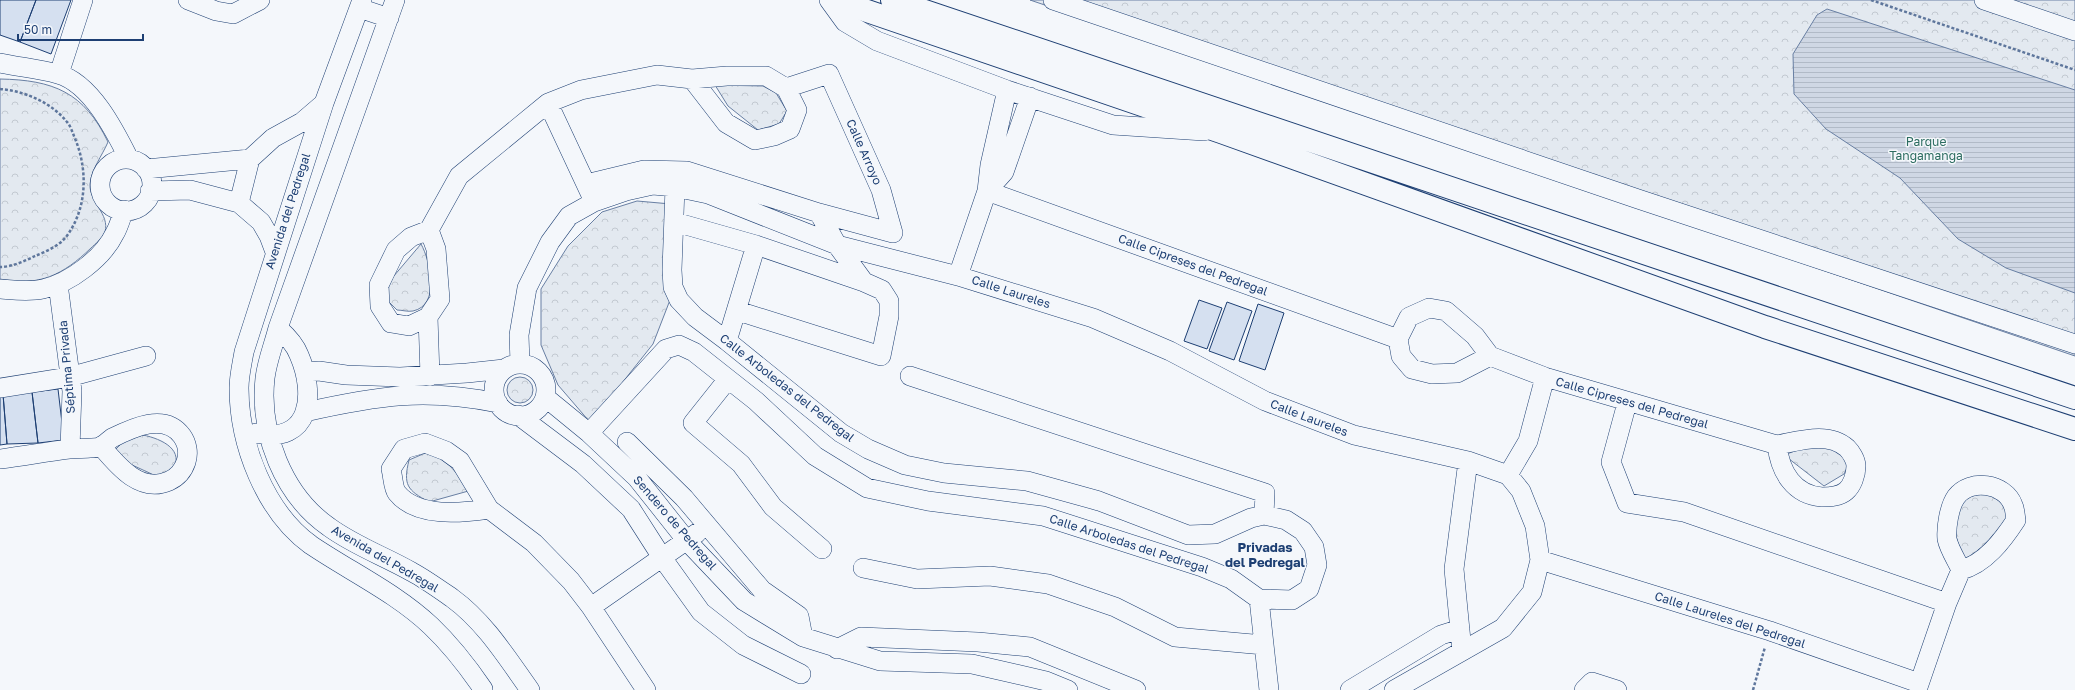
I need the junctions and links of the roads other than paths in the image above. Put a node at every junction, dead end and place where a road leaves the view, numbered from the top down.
1 (83, 0) edge
2 (188, 0) edge
3 (396, 0) edge
4 (829, 0) edge
5 (835, 0) edge
6 (892, 0) edge
7 (1052, 0) edge
8 (1984, 0) edge
9 (252, 2) edge
10 (360, 4) edge
11 (389, 18) junction
12 (2075, 31) edge
13 (0, 63) edge
14 (59, 74) junction
15 (692, 79) junction
16 (786, 88) junction
17 (1007, 90) junction
18 (1030, 97) junction
19 (324, 103) junction
20 (548, 103) junction
21 (1221, 132) junction
22 (129, 159) junction
23 (250, 159) junction
24 (192, 165) junction
25 (146, 169) junction
26 (687, 172) junction
27 (586, 184) junction
28 (675, 187) junction
29 (190, 190) junction
30 (150, 191) junction
31 (987, 191) junction
32 (594, 202) junction
33 (239, 203) junction
34 (124, 210) junction
35 (819, 214) junction
36 (675, 222) junction
37 (429, 230) junction
38 (756, 245) junction
39 (837, 245) junction
40 (275, 252) junction
41 (958, 276) junction
42 (864, 282) junction
43 (58, 284) junction
44 (0, 290) edge
45 (738, 311) junction
46 (428, 317) junction
47 (278, 328) junction
48 (1398, 339) junction
49 (727, 341) junction
50 (2075, 344) edge
51 (146, 356) dead end
52 (1490, 356) junction
53 (512, 366) junction
54 (305, 372) junction
55 (430, 376) junction
56 (910, 376) dead end
57 (69, 377) junction
58 (1545, 377) junction
59 (728, 379) junction
60 (400, 386) junction
61 (0, 388) edge
62 (545, 397) junction
63 (2075, 398) edge
64 (1627, 403) junction
65 (498, 404) junction
66 (305, 412) junction
67 (518, 415) junction
68 (244, 427) junction
69 (2075, 429) edge
70 (589, 433) junction
71 (268, 436) junction
72 (627, 442) dead end
73 (1777, 445) dead end
74 (101, 446) dead end
75 (70, 449) junction
76 (0, 459) edge
77 (1468, 461) junction
78 (652, 466) junction
79 (1508, 475) junction
80 (638, 478) junction
81 (651, 496) junction
82 (489, 509) junction
83 (631, 509) junction
84 (1264, 515) junction
85 (706, 527) junction
86 (687, 541) junction
87 (822, 548) dead end
88 (663, 559) junction
89 (1540, 560) junction
90 (863, 568) dead end
91 (1961, 570) dead end
92 (762, 590) junction
93 (1259, 599) junction
94 (744, 601) junction
95 (1947, 603) junction
96 (591, 607) junction
97 (1460, 629) junction
98 (803, 637) junction
99 (888, 639) junction
100 (978, 642) junction
101 (1264, 645) junction
102 (837, 649) junction
103 (1462, 651) junction
104 (1053, 657) junction
105 (880, 661) junction
106 (972, 664) junction
107 (801, 674) dead end
108 (1046, 681) junction
109 (1918, 687) edge
110 (484, 689) dead end
111 (1128, 689) edge
112 (530, 690) edge
113 (646, 690) edge
114 (1068, 690) edge
115 (1269, 690) edge
116 (1350, 690) edge
117 (1394, 690) edge
118 (1584, 690) edge
119 (1617, 690) edge

1 - 14 street
2 - 9 street
3 - 11 street, Avenida del Pedregal
4 - 17 street
5 - 21 highway
6 - 63 highway
7 - 50 street
8 - 12 street
10 - 11 street
10 - 19 street, Avenida del Pedregal
11 - 47 street, Avenida del Pedregal
13 - 14 street
14 - 22 street
15 - 16 street
15 - 16 street
15 - 20 street
16 - 35 street, Calle Arroyo
17 - 18 street
17 - 31 street
18 - 21 street
18 - 31 street
19 - 23 street
19 - 40 street, Avenida del Pedregal
20 - 27 street
20 - 37 street
21 - 69 highway
22 - 25 street
22 - 34 street
23 - 24 street
23 - 33 street
24 - 25 street
24 - 29 street
25 - 30 street
26 - 27 street
26 - 28 street
26 - 35 street
27 - 32 street
28 - 32 street, Calle Laureles
28 - 36 street, Calle Arboledas del Pedregal
28 - 39 street, Calle Laureles
29 - 30 street
29 - 33 street
30 - 34 street
31 - 41 street
31 - 48 street, Calle Cipreses del Pedregal
32 - 53 street, Calle Laureles
33 - 40 street
34 - 43 street
35 - 39 street
36 - 38 street
36 - 49 street, Calle Arboledas del Pedregal
37 - 46 street
37 - 46 street
38 - 42 street
38 - 45 street
39 - 41 street, Calle Laureles
39 - 42 street
40 - 68 street, Avenida del Pedregal
41 - 77 street, Calle Laureles
42 - 45 street
43 - 44 street
43 - 57 street, Séptima Privada
45 - 49 street
46 - 55 street
47 - 54 street
47 - 71 street, Avenida del Pedregal
48 - 52 street
48 - 52 street
49 - 84 street, Calle Arboledas del Pedregal
51 - 57 street
52 - 58 street, Calle Cipreses del Pedregal
53 - 55 street
53 - 62 street
53 - 65 street
54 - 60 street
54 - 66 street
55 - 60 street
56 - 84 street
57 - 61 street
57 - 75 street, Séptima Privada
58 - 64 street, Calle Cipreses del Pedregal
58 - 79 street
59 - 70 street, Calle Arboledas del Pedregal
59 - 87 street
59 - 93 street, Calle Arboledas del Pedregal
60 - 65 street
60 - 66 street
62 - 67 street
62 - 70 street, Sendero de Pedregal
64 - 73 street, Calle Cipreses del Pedregal
64 - 95 street
65 - 67 street
66 - 71 street
67 - 83 street
68 - 71 street
68 - 110 street, Avenida del Pedregal
70 - 80 street, Sendero de Pedregal
71 - 112 street, Avenida del Pedregal
72 - 78 street
74 - 75 street
75 - 76 street
77 - 79 street, Calle Laureles
77 - 97 street
78 - 80 street
78 - 85 street
79 - 89 street, Calle Laureles
80 - 81 street, Sendero de Pedregal
81 - 83 street
81 - 86 street, Sendero de Pedregal
82 - 82 street
82 - 96 street
83 - 88 street
84 - 93 street, Calle Arboledas del Pedregal
85 - 86 street
85 - 92 street
86 - 88 street
86 - 94 street, Sendero de Pedregal
88 - 96 street
88 - 107 street
89 - 103 street
89 - 109 street, Calle Laureles del Pedregal
90 - 101 street
91 - 95 street, Calle Laureles del Pedregal
92 - 94 street
92 - 98 street
93 - 101 street
94 - 98 street, Sendero de Pedregal
95 - 109 street, Calle Laureles del Pedregal
96 - 113 street
97 - 103 street
97 - 116 street
98 - 102 street, Sendero de Pedregal
99 - 100 street
99 - 102 street
99 - 105 street
100 - 104 street
100 - 106 street
101 - 115 street
102 - 105 street, Sendero de Pedregal
103 - 117 street
104 - 108 street
104 - 111 street
105 - 106 street, Sendero de Pedregal
106 - 108 street, Sendero de Pedregal
108 - 114 street, Sendero de Pedregal
118 - 119 street

